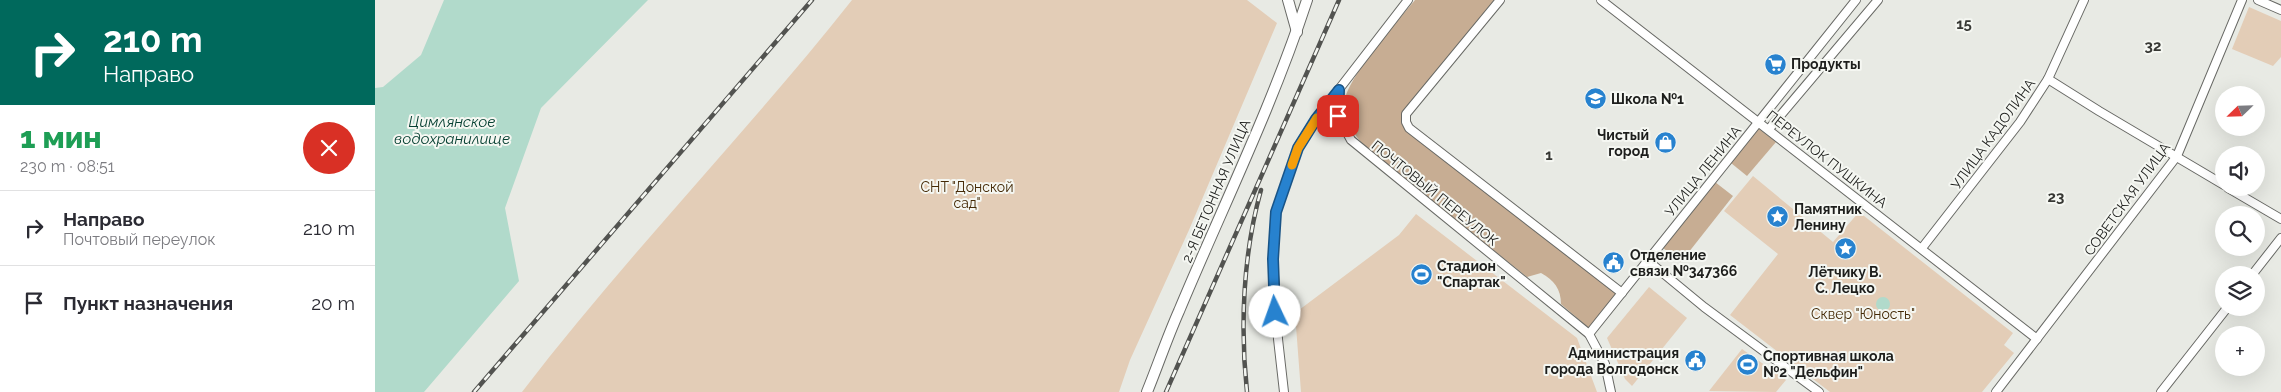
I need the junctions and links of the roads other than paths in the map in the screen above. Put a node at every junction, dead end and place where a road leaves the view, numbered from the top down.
1 (1288, 0) edge
2 (1307, 0) edge
3 (1408, 0) edge
4 (1500, 0) edge
5 (1601, 0) edge
6 (1855, 0) edge
7 (1878, 0) edge
8 (2084, 0) edge
9 (2242, 0) edge
10 (2258, 0) edge
11 (2281, 10) edge
12 (1297, 32) junction
13 (2048, 79) junction
14 (1339, 90) junction
15 (1759, 121) junction
16 (1769, 129) junction
17 (2177, 156) junction
18 (2215, 179) edge
19 (2242, 196) edge
20 (2281, 219) edge
21 (2281, 238) edge
22 (1922, 248) junction
23 (1647, 260) junction
24 (2259, 266) edge
25 (1622, 293) junction
26 (2221, 316) edge
27 (1589, 334) junction
28 (2037, 339) junction
29 (1147, 392) edge
30 (1284, 392) edge
31 (1611, 392) edge
32 (1819, 392) edge
33 (1996, 392) edge
34 (2161, 392) edge

1 - 12 main road
2 - 12 main road, 2-Я БЕТОННАЯ УЛИЦА
3 - 14 street
4 - 25 street
5 - 15 street, ПЕРЕУЛОК ПУШКИНА
6 - 15 street, УЛИЦА ЛЕНИНА
7 - 16 street
8 - 13 street, УЛИЦА КАДОЛИНА
9 - 17 street, СОВЕТСКАЯ УЛИЦА
10 - 11 street
12 - 29 main road, 2-Я БЕТОННАЯ УЛИЦА
13 - 17 street
13 - 22 street, УЛИЦА КАДОЛИНА
14 - 27 street, ПОЧТОВЫЙ ПЕРЕУЛОК
14 - 30 street
15 - 16 street, ПЕРЕУЛОК ПУШКИНА
15 - 23 street, УЛИЦА ЛЕНИНА
16 - 22 street, ПЕРЕУЛОК ПУШКИНА
17 - 18 street
17 - 28 street, СОВЕТСКАЯ УЛИЦА
19 - 20 street
21 - 24 street
22 - 28 street, ПЕРЕУЛОК ПУШКИНА
23 - 25 street, УЛИЦА ЛЕНИНА
23 - 32 street
25 - 27 street, УЛИЦА ЛЕНИНА
26 - 34 street
27 - 31 street, ПОЧТОВЫЙ ПЕРЕУЛОК
28 - 33 street, СОВЕТСКАЯ УЛИЦА

